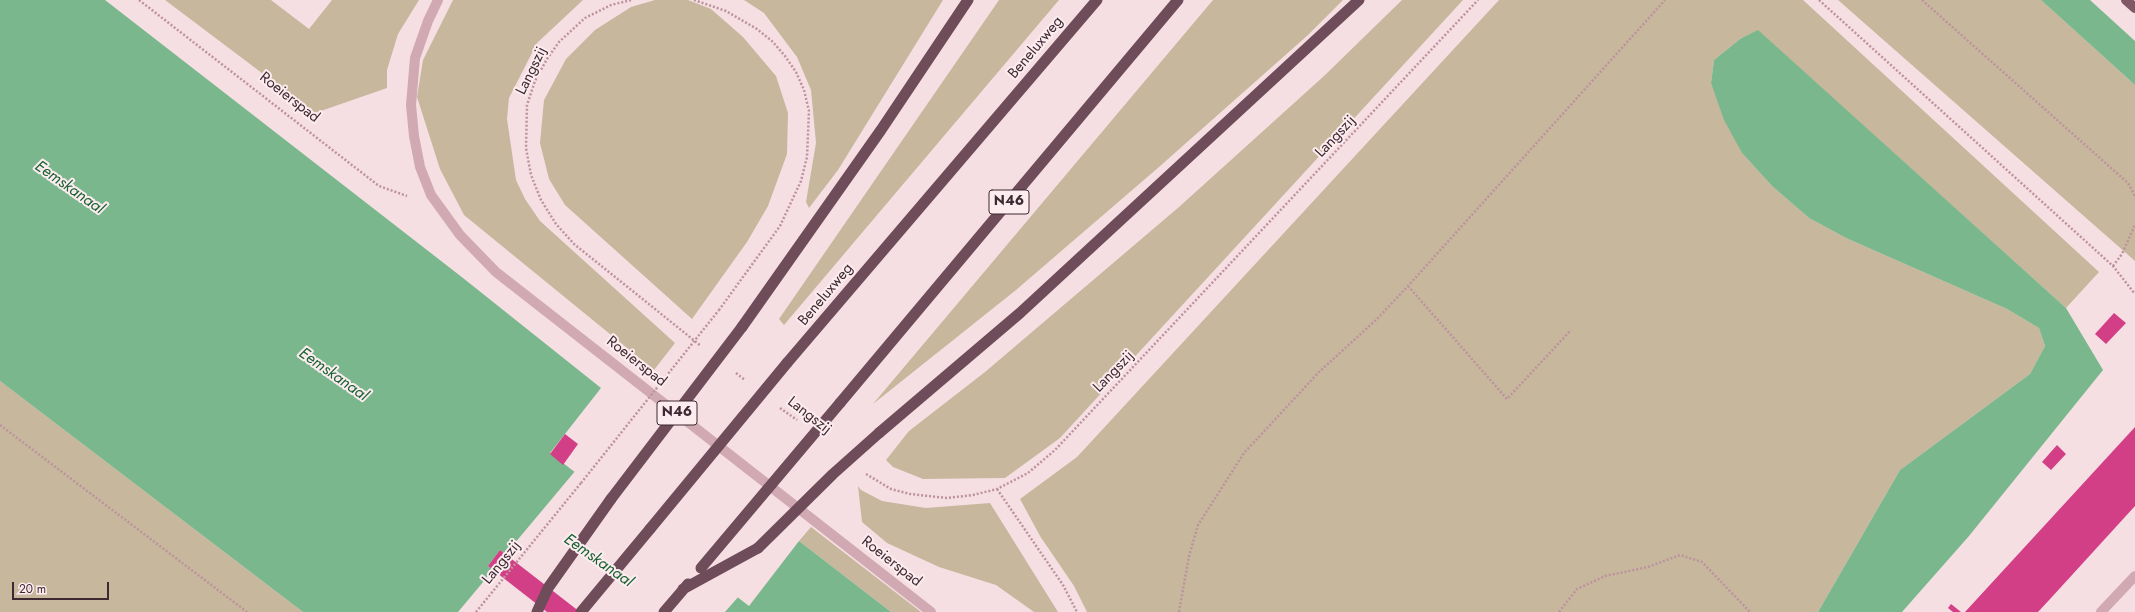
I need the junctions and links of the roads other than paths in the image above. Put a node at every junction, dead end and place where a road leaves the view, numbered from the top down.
1 (438, 0) edge
2 (968, 0) edge
3 (1097, 0) edge
4 (1178, 0) edge
5 (1359, 0) edge
6 (2126, 0) edge
7 (2135, 8) edge
8 (2135, 576) edge
9 (683, 589) junction
10 (537, 612) edge
11 (581, 612) edge
12 (664, 612) edge
13 (932, 612) edge
14 (2101, 612) edge

1 - 13 street, Roeierspad
2 - 10 highway, N46, bridge
3 - 11 highway, Beneluxweg, bridge
4 - 9 highway, N46, bridge
5 - 9 highway, N46, bridge
6 - 7 main road
8 - 14 street
9 - 12 highway, N46

